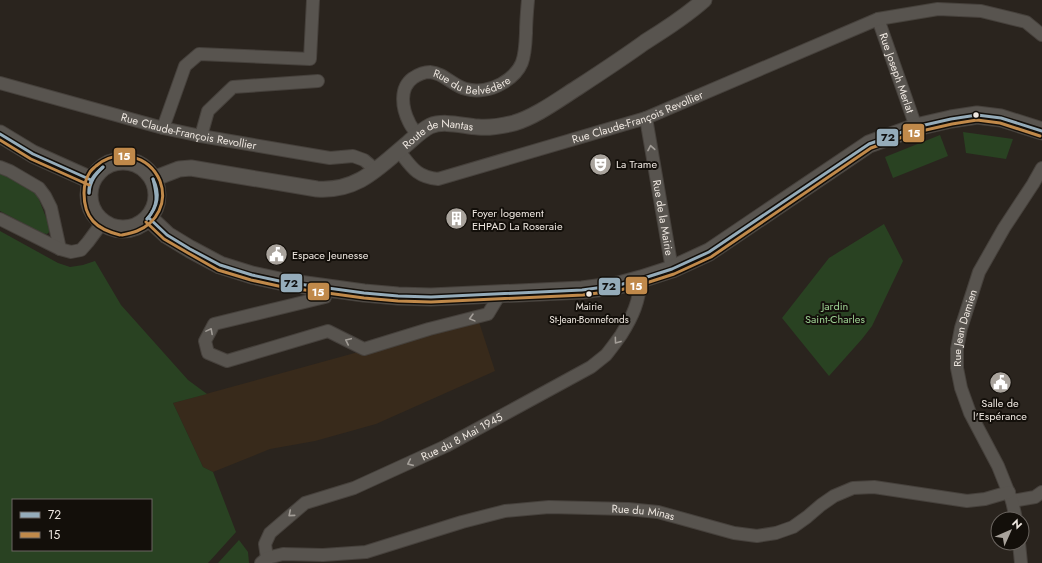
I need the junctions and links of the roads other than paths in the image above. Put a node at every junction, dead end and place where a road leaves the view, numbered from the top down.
1 (313, 0) edge
2 (528, 0) edge
3 (704, 0) edge
4 (878, 19) junction
5 (1042, 35) edge
6 (318, 81) dead end
7 (0, 83) edge
8 (646, 118) junction
9 (916, 127) junction
10 (163, 128) junction
11 (1042, 131) edge
12 (0, 134) edge
13 (418, 135) junction
14 (201, 136) junction
15 (399, 151) junction
16 (0, 167) edge
17 (1042, 168) edge
18 (376, 170) junction
19 (153, 179) junction
20 (91, 180) junction
21 (149, 218) junction
22 (0, 219) edge
23 (102, 223) junction
24 (60, 249) junction
25 (672, 269) junction
26 (641, 279) junction
27 (326, 288) junction
28 (500, 294) junction
29 (1042, 492) edge
30 (1010, 497) junction
31 (1014, 511) edge
32 (1020, 551) edge
33 (264, 560) edge
34 (1021, 563) edge

1 - 10 street
2 - 13 street, Rue du Belvédère
3 - 13 street, Route de Nantas
4 - 5 street, Rue Claude-François Revollier
4 - 8 street, Rue Claude-François Revollier
4 - 9 street, Rue Joseph Merlat
6 - 14 street
7 - 10 street, Rue Claude-François Revollier
8 - 15 street, Rue Claude-François Revollier
25 -> 8 street, Rue de la Mairie
9 - 11 main road
9 - 25 main road
10 - 14 street, Rue Claude-François Revollier
12 - 20 main road
13 - 15 street, Route de Nantas
14 - 18 street, Rue Claude-François Revollier
15 - 18 street, Route de Nantas
16 - 24 street
17 - 30 street, Rue Jean Damien
18 - 19 street, Route de Nantas
19 - 20 main road
19 - 21 main road
20 - 23 main road
21 - 23 main road
21 - 27 main road
22 - 24 street
23 - 24 street
25 - 26 main road
26 - 28 main road
26 -> 33 street, Rue du 8 Mai 1945
27 - 28 main road
28 -> 27 street
29 - 30 street, Rue du Minas
30 - 31 street, Rue Jean Damien
30 - 33 street, Rue du Minas
32 - 34 street

